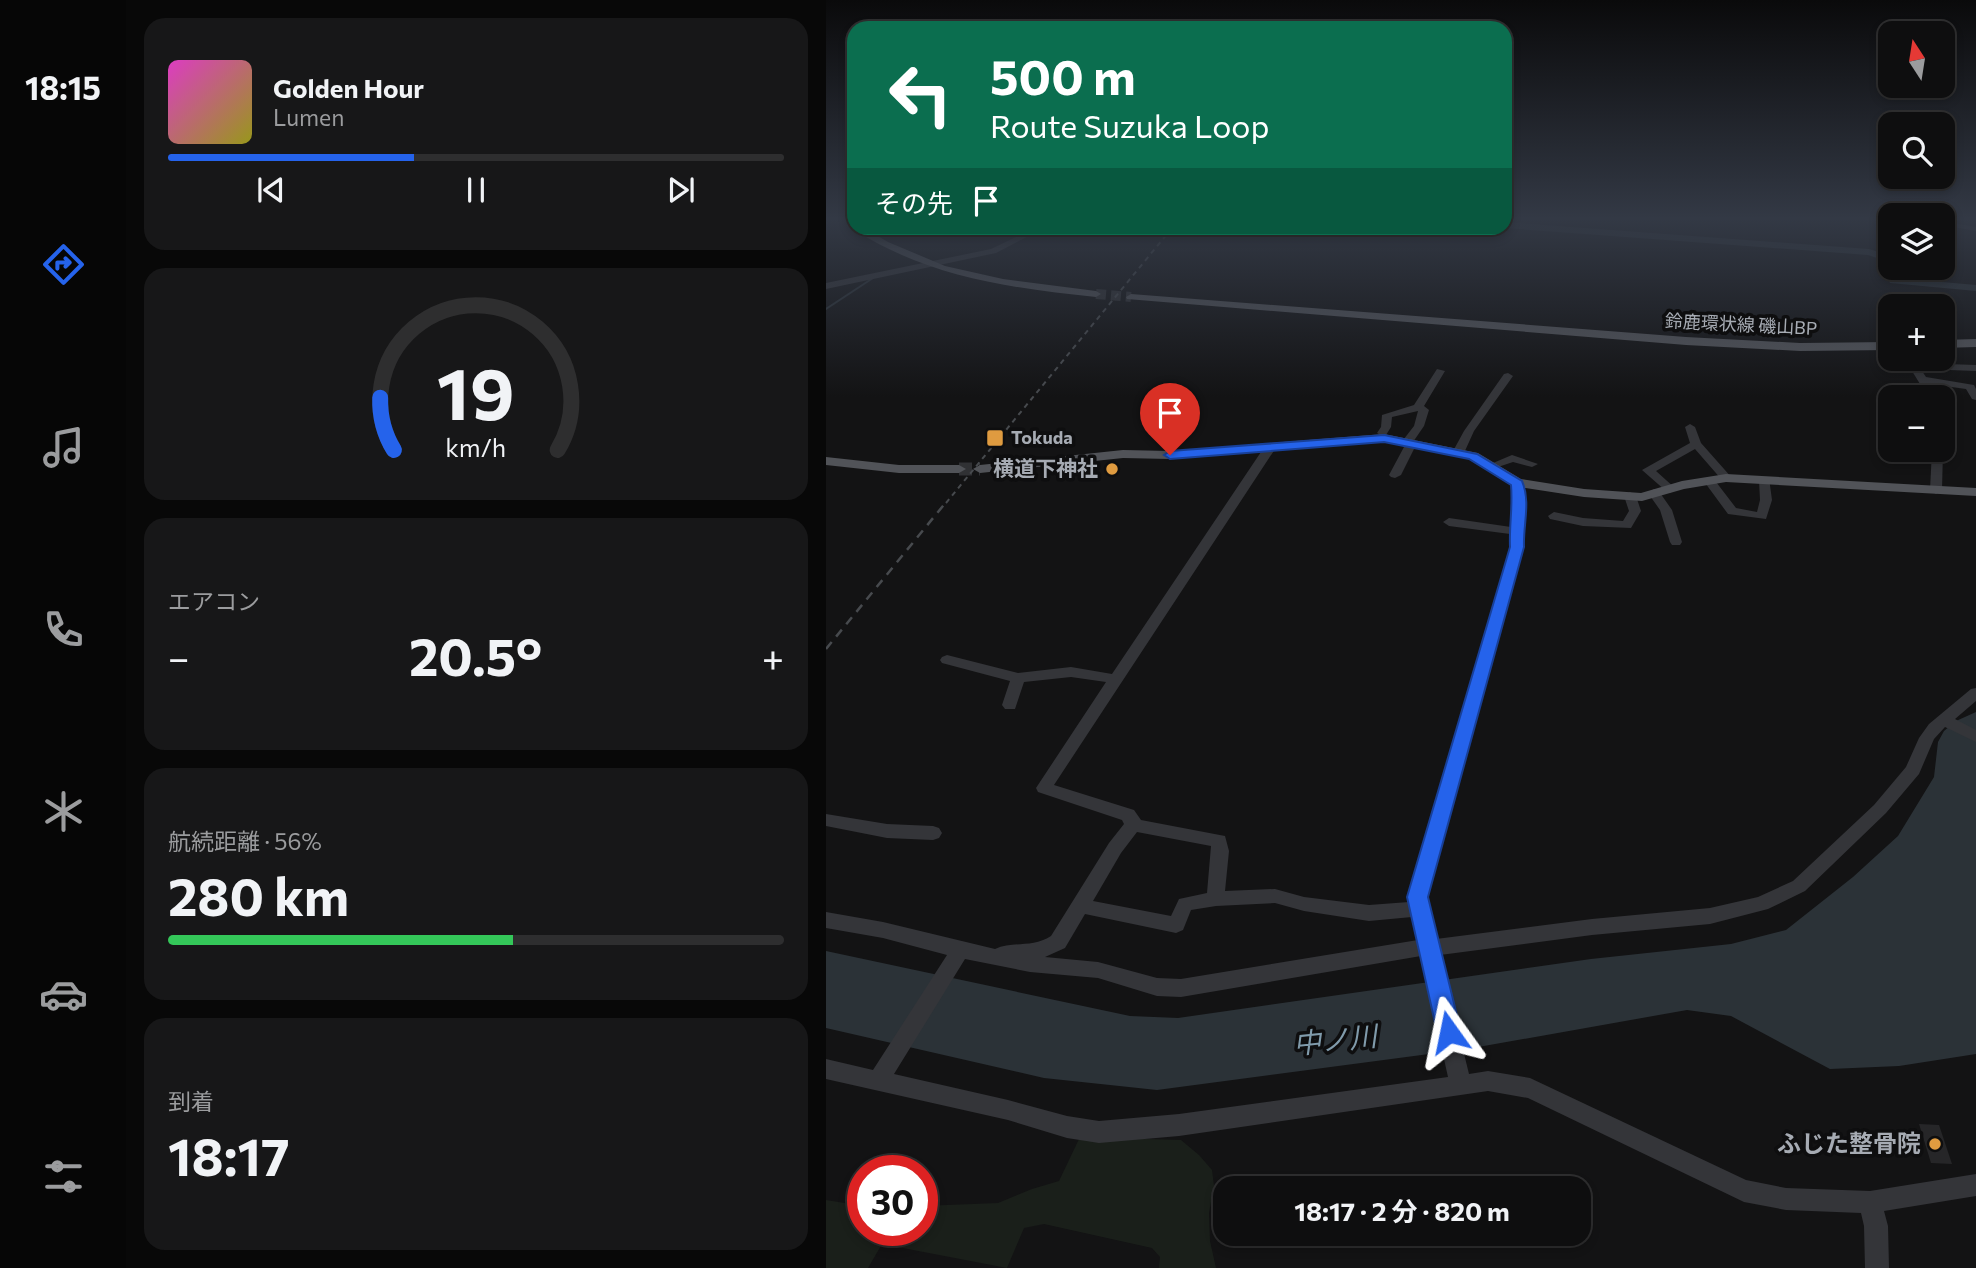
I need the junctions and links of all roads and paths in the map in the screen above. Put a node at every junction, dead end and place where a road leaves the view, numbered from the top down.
1 (860, 278) edge
2 (989, 278) edge
3 (826, 285) edge
4 (1096, 294) tunnel mouth
5 (1131, 297) tunnel mouth
6 (1976, 343) edge
7 (1955, 344) edge
8 (1878, 346) edge
9 (1976, 368) edge
10 (1440, 371) dead end
11 (1508, 376) dead end
12 (1924, 380) junction
13 (1927, 385) edge
14 (1976, 397) edge
15 (1418, 407) junction
16 (1690, 427) dead end
17 (1382, 433) dead end
18 (1696, 444) junction
19 (1408, 445) junction
20 (1271, 446) junction
21 (1458, 453) junction
22 (826, 461) edge
23 (1937, 462) edge
24 (1532, 464) dead end
25 (1492, 466) junction
26 (959, 469) tunnel mouth
27 (980, 469) tunnel mouth
28 (1395, 475) dead end
29 (1726, 478) junction
30 (1709, 480) junction
31 (1765, 480) junction
32 (1517, 484) junction
33 (1670, 489) junction
34 (1936, 491) junction
35 (1976, 492) edge
36 (1654, 493) junction
37 (1630, 496) junction
38 (1554, 516) dead end
39 (1449, 522) dead end
40 (1516, 531) junction
41 (1676, 542) dead end
42 (947, 660) dead end
43 (1018, 678) junction
44 (1116, 679) junction
45 (1976, 693) edge
46 (1010, 705) dead end
47 (1944, 719) junction
48 (1976, 737) edge
49 (826, 820) edge
50 (1133, 825) junction
51 (933, 832) dead end
52 (1216, 899) junction
53 (1082, 906) junction
54 (1419, 909) junction
55 (826, 920) edge
56 (1431, 950) junction
57 (959, 951) junction
58 (987, 955) junction
59 (826, 1069) edge
60 (877, 1082) junction
61 (1461, 1086) junction
62 (1976, 1185) edge
63 (1870, 1202) junction
64 (1877, 1268) edge

1 - 3 street
2 - 4 main road
5 - 8 main road, 鈴鹿環状線 磯山BP
6 - 7 main road
9 - 12 street
10 - 15 street
11 - 21 street
12 - 13 street
12 - 14 street
15 - 17 street
15 - 19 street
16 - 18 street
18 - 29 street
18 - 33 street
19 - 20 main road
19 - 21 main road
19 - 28 street
20 - 27 main road
20 - 44 street
21 - 25 main road
22 - 26 main road
23 - 34 street
24 - 25 street
25 - 32 main road
29 - 30 main road
29 - 31 main road
30 - 31 street
30 - 33 main road
31 - 34 main road
32 - 37 main road
32 - 40 street
33 - 36 main road
34 - 35 main road
36 - 37 main road
36 - 41 street
37 - 38 street
39 - 40 street
40 - 54 street
42 - 43 street
43 - 44 street
43 - 46 street
44 - 50 street
45 - 47 street
47 - 48 street
47 - 56 street
49 - 51 street
50 - 52 street
50 - 53 street
52 - 53 street
52 - 54 street
53 - 58 street
54 - 56 street
55 - 57 street
56 - 58 street
56 - 61 street
57 - 58 street
57 - 60 street
59 - 60 street
60 - 61 street
61 - 63 street
62 - 63 street
63 - 64 street

